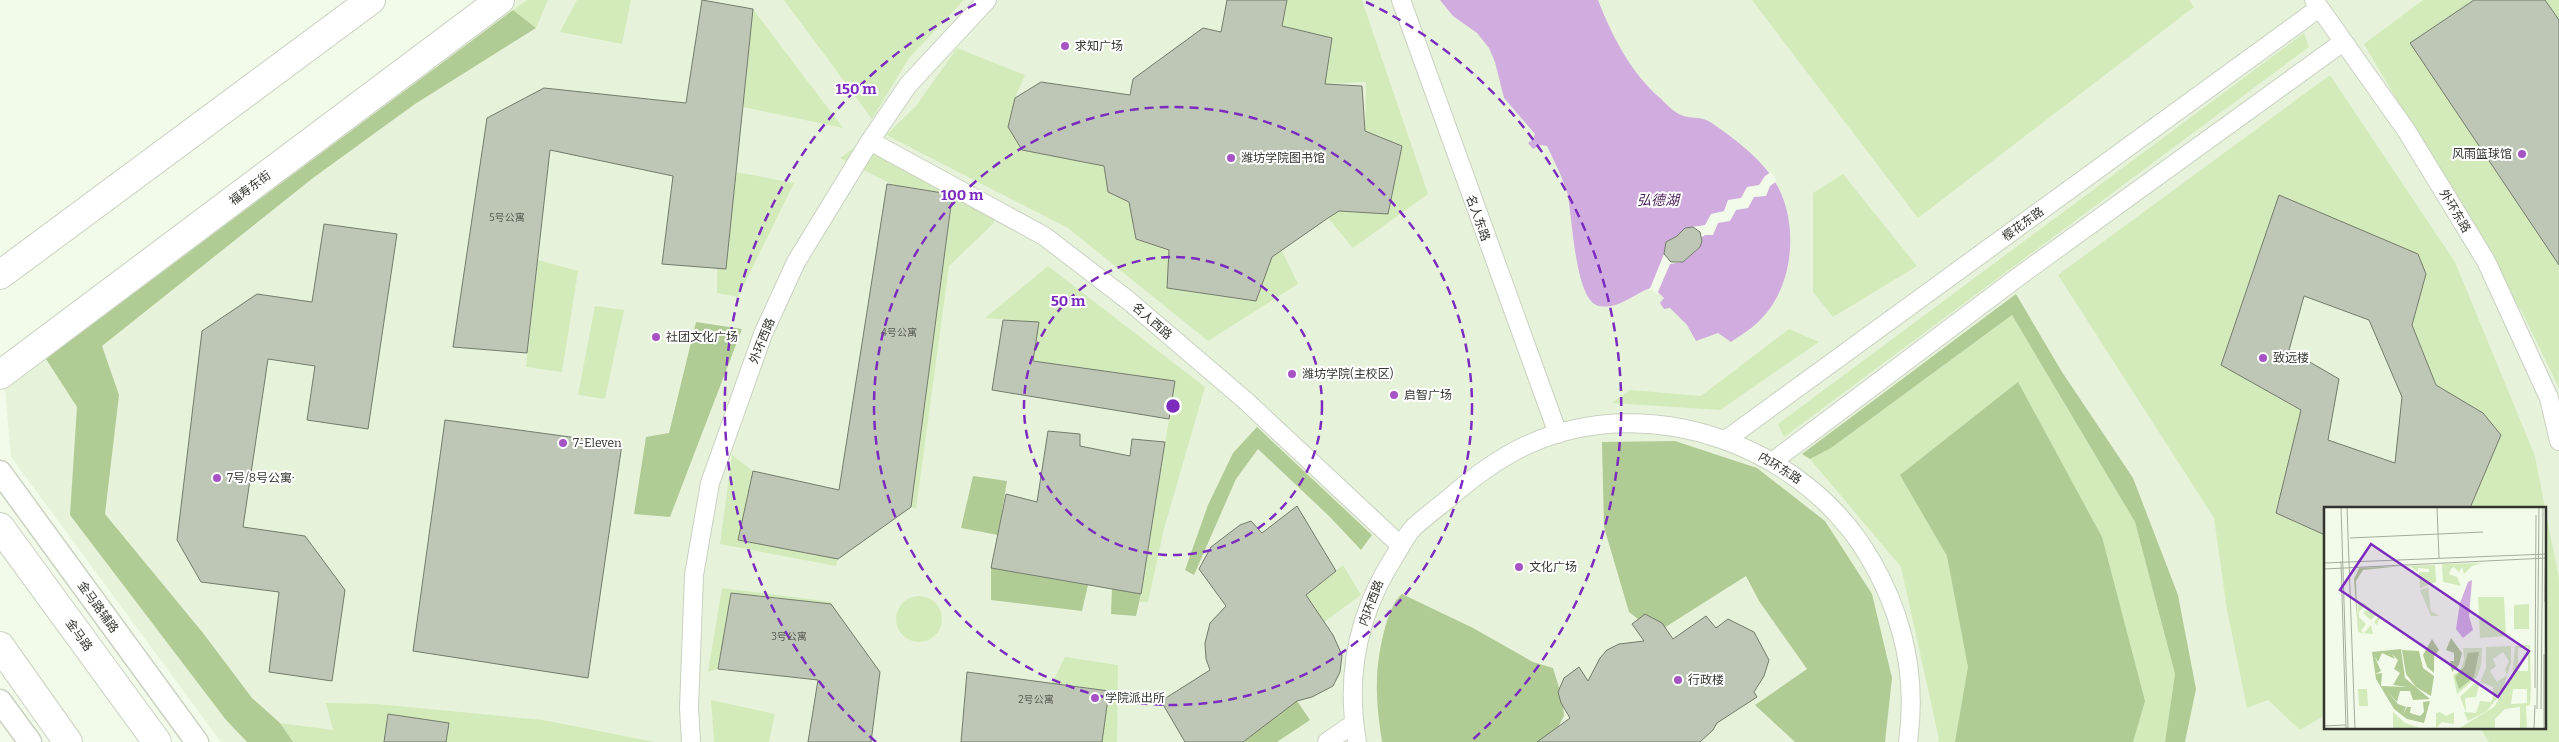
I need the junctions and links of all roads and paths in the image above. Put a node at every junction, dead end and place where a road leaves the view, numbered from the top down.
1 (371, 0) edge
2 (500, 0) edge
3 (987, 0) edge
4 (1401, 0) edge
5 (2316, 4) edge
6 (2343, 42) junction
7 (870, 141) junction
8 (0, 275) edge
9 (0, 375) edge
10 (1558, 434) junction
11 (1727, 439) junction
12 (2559, 442) edge
13 (1772, 462) junction
14 (0, 472) edge
15 (1478, 473) joint
16 (0, 527) edge
17 (1401, 546) junction
18 (0, 646) edge
19 (0, 701) edge
20 (1353, 724) junction
21 (30, 742) edge
22 (68, 742) edge
23 (157, 742) edge
24 (196, 742) edge
25 (691, 742) edge
26 (1327, 742) edge
27 (1357, 742) edge
28 (1908, 742) edge

1 - 8 main road
2 - 9 main road, 福寿东街
3 - 7 street, 外环西路
4 - 10 street, 名人东路
5 - 6 street, 外环东路
5 - 11 street, 樱花东路
6 - 12 street, 外环东路
6 - 13 street
7 - 17 street, 名人西路
7 - 25 street, 外环西路
10 - 11 street, 内环东路
10 - 15 street, 内环东路
11 - 13 street, 内环东路
13 - 28 street, 内环东路
14 - 24 street, 金马路辅路
15 - 17 street, 内环西路
16 - 23 main road, 金马路
17 - 20 street, 内环西路
18 - 22 main road
19 - 21 street
20 - 26 street
20 - 27 street, 内环西路

